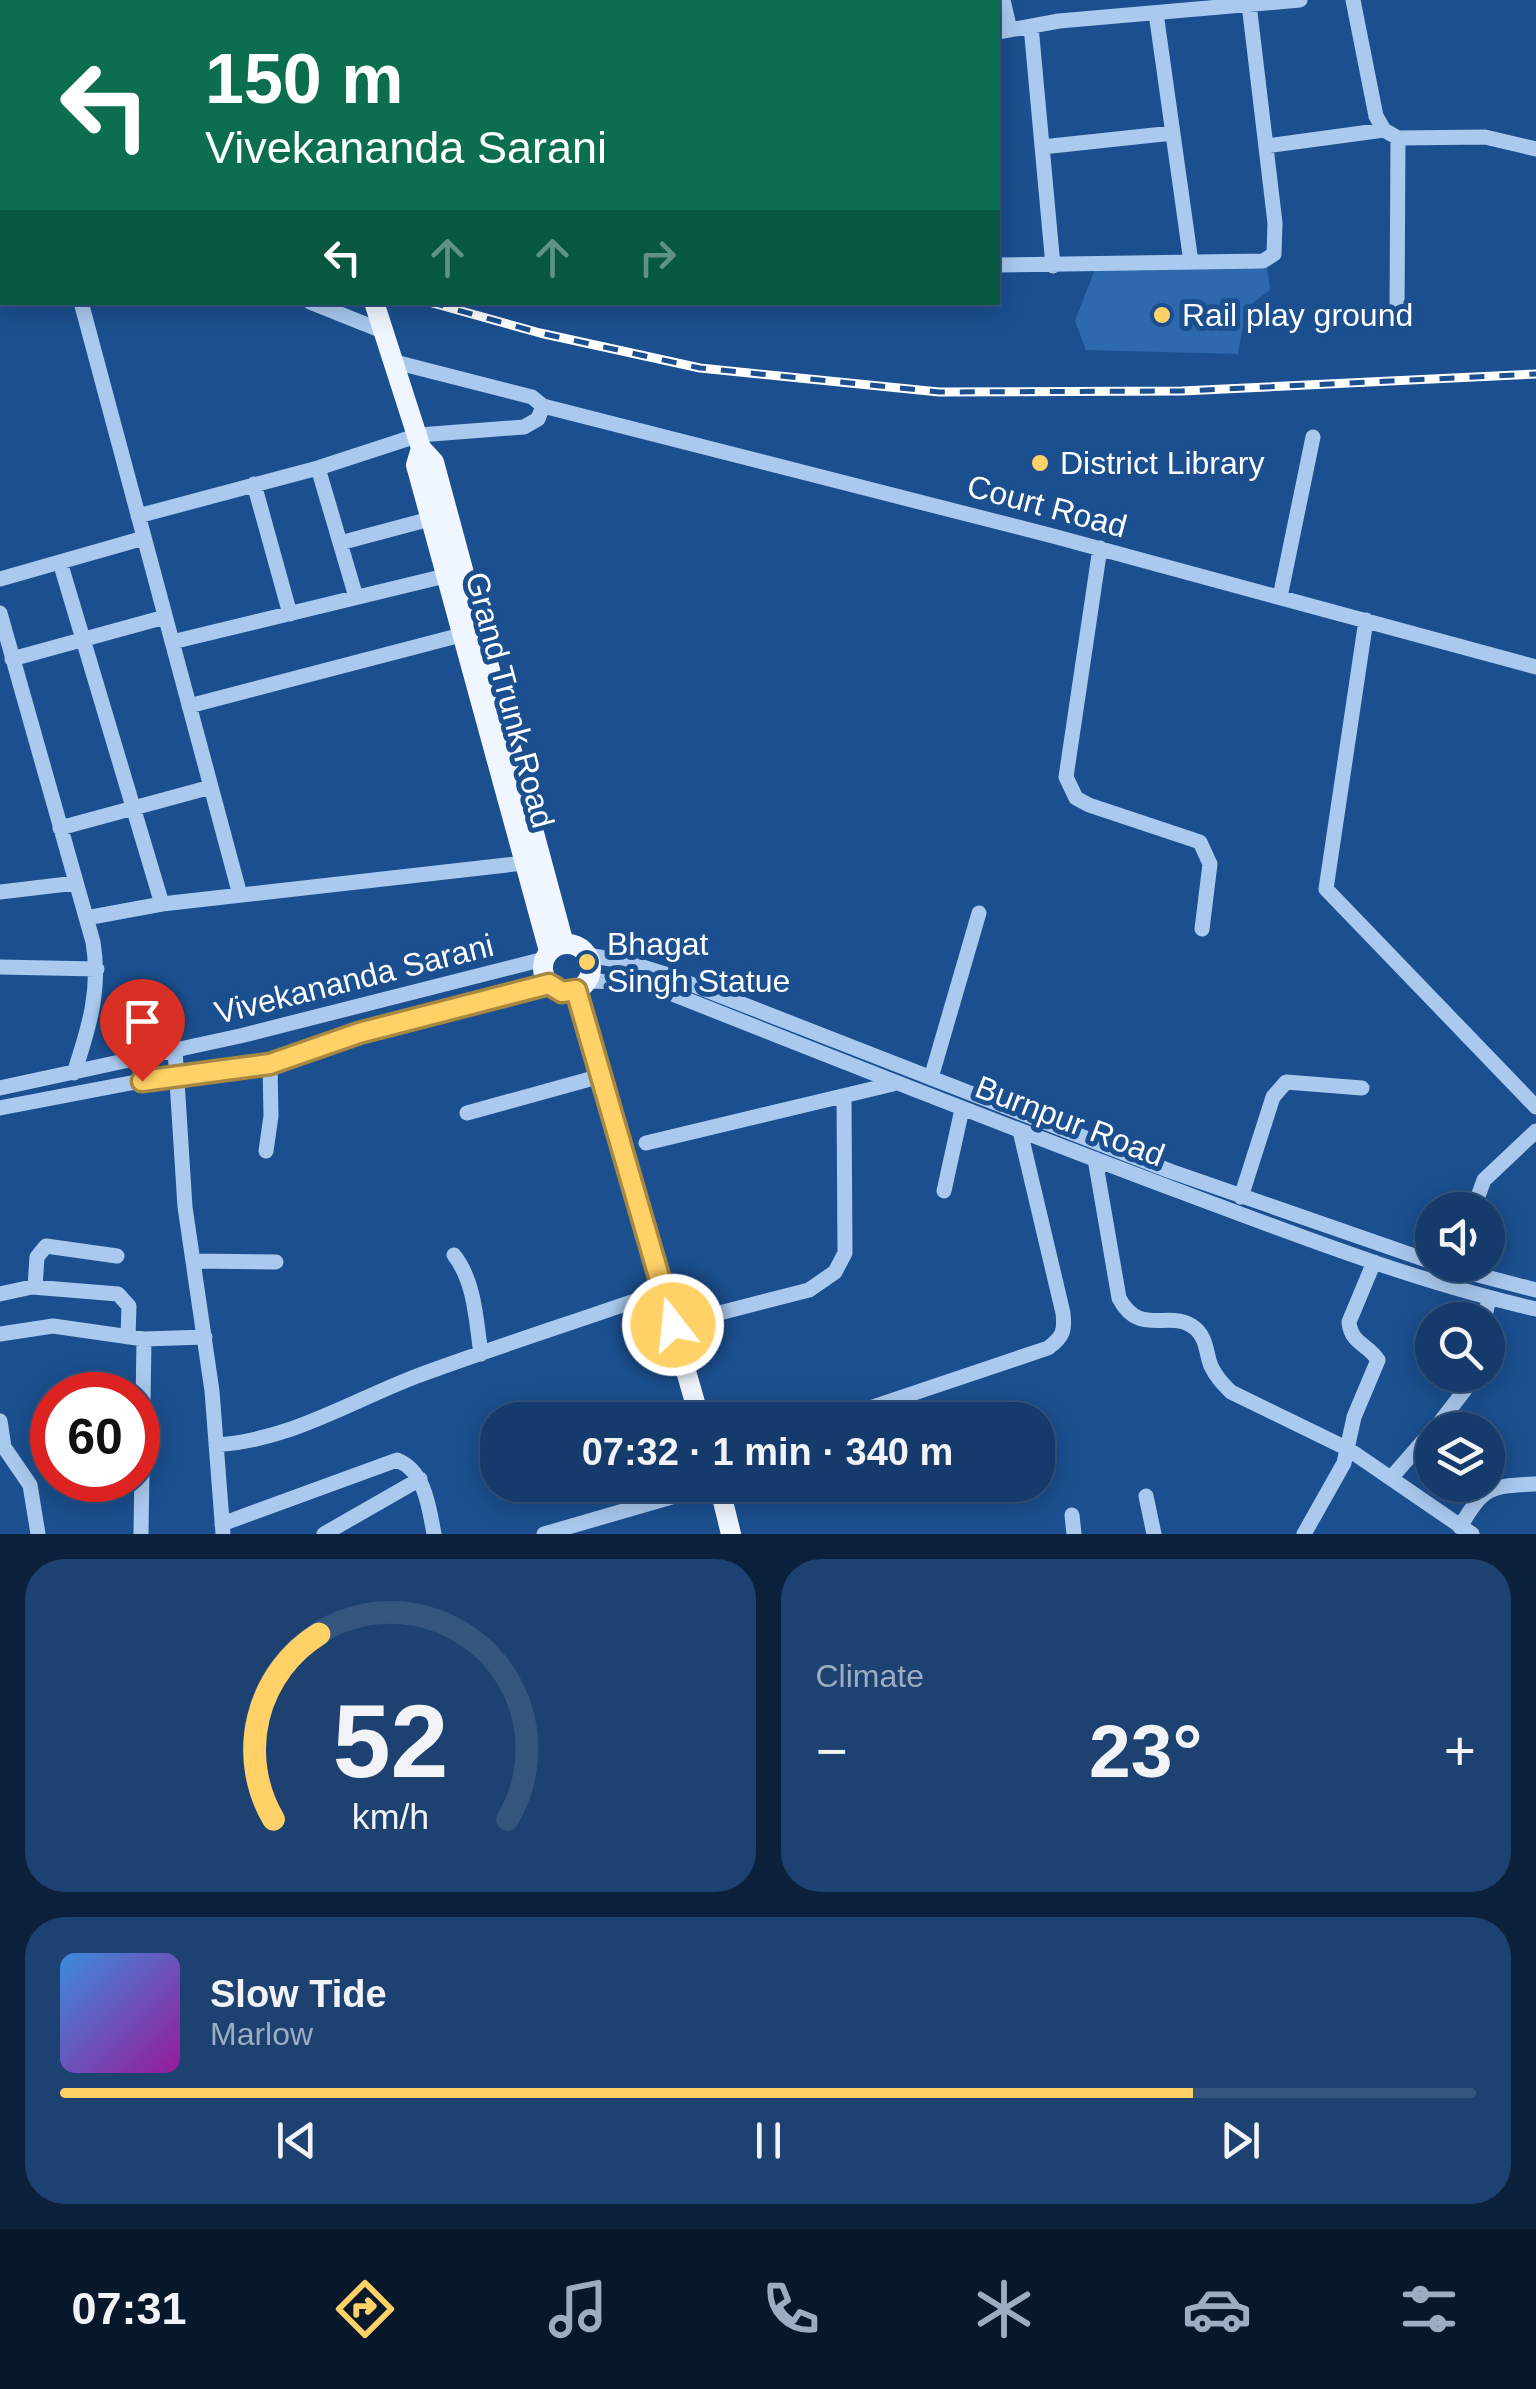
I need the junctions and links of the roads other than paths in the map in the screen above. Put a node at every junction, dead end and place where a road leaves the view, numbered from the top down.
1 (1003, 0) edge
2 (1083, 0) edge
3 (1300, 0) edge
4 (1353, 0) edge
5 (1249, 4) junction
6 (1189, 5) edge
7 (1156, 13) junction
8 (1084, 19) junction
9 (1031, 26) junction
10 (1004, 31) edge
11 (1173, 133) junction
12 (1391, 134) junction
13 (1266, 146) junction
14 (1042, 147) junction
15 (1536, 150) edge
16 (1191, 262) junction
17 (1000, 265) edge
18 (1053, 266) junction
19 (82, 305) edge
20 (324, 305) edge
21 (1397, 316) dead end
22 (379, 317) edge
23 (395, 362) junction
24 (543, 406) junction
25 (1313, 436) dead end
26 (419, 450) junction
27 (318, 468) junction
28 (254, 484) junction
29 (138, 516) junction
30 (430, 518) junction
31 (144, 538) junction
32 (340, 543) junction
33 (1100, 548) junction
34 (60, 562) junction
35 (445, 576) junction
36 (0, 579) edge
37 (356, 597) junction
38 (1280, 597) junction
39 (0, 614) edge
40 (290, 614) junction
41 (165, 617) junction
42 (1366, 620) junction
43 (460, 635) junction
44 (84, 642) junction
45 (172, 642) junction
46 (9, 668) edge
47 (1536, 668) edge
48 (189, 706) junction
49 (211, 787) junction
50 (134, 808) junction
51 (60, 828) junction
52 (524, 863) junction
53 (76, 883) junction
54 (0, 892) edge
55 (240, 895) junction
56 (162, 904) junction
57 (979, 912) dead end
58 (86, 918) junction
59 (1202, 929) dead end
60 (552, 951) junction
61 (588, 956) junction
62 (0, 967) edge
63 (98, 969) junction
64 (549, 984) junction
65 (582, 986) junction
66 (175, 1050) junction
67 (270, 1064) junction
68 (74, 1072) junction
69 (178, 1074) junction
70 (601, 1076) junction
71 (931, 1078) junction
72 (893, 1084) junction
73 (0, 1088) edge
74 (1362, 1088) dead end
75 (844, 1096) junction
76 (1536, 1107) edge
77 (0, 1108) edge
78 (962, 1110) junction
79 (466, 1113) dead end
80 (1536, 1131) edge
81 (1020, 1132) junction
82 (646, 1143) dead end
83 (266, 1151) dead end
84 (1094, 1159) junction
85 (944, 1191) dead end
86 (1480, 1192) edge
87 (1241, 1197) junction
88 (454, 1254) dead end
89 (117, 1256) dead end
90 (1415, 1256) edge
91 (194, 1261) junction
92 (276, 1262) dead end
93 (1374, 1262) junction
94 (1505, 1279) edge
95 (36, 1287) junction
96 (1535, 1287) edge
97 (663, 1291) junction
98 (0, 1294) edge
99 (1489, 1299) junction
100 (1488, 1302) edge
101 (1536, 1309) edge
102 (673, 1325) junction
103 (0, 1334) edge
104 (205, 1337) junction
105 (136, 1338) junction
106 (481, 1354) junction
107 (1463, 1392) edge
108 (695, 1402) edge
109 (888, 1402) edge
110 (1448, 1412) edge
111 (0, 1420) edge
112 (216, 1445) junction
113 (1348, 1448) junction
114 (1415, 1451) edge
115 (1391, 1478) junction
116 (420, 1480) junction
117 (1536, 1484) edge
118 (1146, 1496) dead end
119 (666, 1502) edge
120 (722, 1502) edge
121 (1072, 1516) dead end
122 (589, 1528) edge
123 (223, 1529) edge
124 (1466, 1530) edge
125 (38, 1534) edge
126 (141, 1534) edge
127 (324, 1534) edge
128 (434, 1534) edge
129 (544, 1534) edge
130 (732, 1534) edge
131 (1074, 1534) edge
132 (1154, 1534) edge
133 (1304, 1534) edge

1 - 10 street
2 - 8 street
3 - 5 street
4 - 12 street
5 - 6 street
5 - 13 street
6 - 7 street
7 - 8 street
7 - 11 street
8 - 9 street
9 - 10 street
9 - 14 street
11 - 14 street
11 - 16 street
12 - 13 street
12 - 15 street
12 - 21 street
13 - 16 street
14 - 18 street
16 - 18 street
17 - 18 street
19 - 29 street
20 - 22 street
22 - 23 main road
23 - 24 street, Court Road
23 - 26 main road
24 - 26 street
24 - 33 street, Court Road
25 - 38 street
26 - 27 street
26 - 30 main road, Grand Trunk Road
26 - 60 main road, Grand Trunk Road
27 - 28 street
27 - 32 street
28 - 29 street
28 - 40 street
29 - 31 street
30 - 32 street
30 - 35 main road, Grand Trunk Road
31 - 34 street
31 - 41 street
32 - 37 street
33 - 38 street, Court Road
33 - 59 street
34 - 36 street
34 - 44 street
35 - 37 street
35 - 43 main road, Grand Trunk Road
37 - 40 street
38 - 42 street, Court Road
39 - 46 street
40 - 45 street
41 - 44 street
41 - 45 street
42 - 47 street, Court Road
42 - 76 street
43 - 48 street
43 - 52 main road, Grand Trunk Road
44 - 46 street
44 - 50 street
45 - 48 street
46 - 51 street
48 - 49 street
49 - 50 street
49 - 55 street
50 - 51 street
50 - 56 street
51 - 53 street
52 - 55 street
52 - 60 main road, Grand Trunk Road
53 - 54 street
53 - 58 street
55 - 56 street
56 - 58 street
57 - 71 street
58 - 63 street
60 - 61 main road
60 - 64 main road, Grand Trunk Road
60 - 66 street, Vivekananda Sarani
61 - 65 main road
61 - 71 street
62 - 63 street
63 - 68 street
64 - 65 main road
64 - 67 street, Vivekananda Sarani
65 - 70 main road
65 - 72 street, Burnpur Road
66 - 68 street, Vivekananda Sarani
66 - 69 street
67 - 69 street, Vivekananda Sarani
67 - 83 street
68 - 73 street, Vivekananda Sarani
69 - 77 street, Vivekananda Sarani
69 - 91 street
70 - 79 street
70 - 97 main road
71 - 87 street
72 - 75 street
72 - 78 street, Burnpur Road
74 - 87 street
75 - 82 street
75 - 102 street
78 - 81 street, Burnpur Road
78 - 85 street
80 - 86 street
81 - 84 street, Burnpur Road
81 - 109 street
84 - 93 street, Burnpur Road
84 - 113 street
87 - 90 street
88 - 106 street
89 - 95 street
91 - 92 street
91 - 104 street
93 - 99 street, Burnpur Road
93 - 113 street
94 - 96 street
95 - 98 street
95 - 105 street
97 - 102 main road
97 - 106 street
99 - 100 street
99 - 101 street, Burnpur Road
102 - 108 main road
103 - 105 street
104 - 105 street
104 - 112 street
105 - 126 street
106 - 112 street
107 - 110 street
111 - 125 street
112 - 123 street
113 - 115 street
113 - 133 street
114 - 115 street
115 - 124 street
116 - 123 street
116 - 127 street
116 - 128 street
117 - 124 street
118 - 132 street
119 - 122 street
120 - 130 main road
121 - 131 street
122 - 129 street

